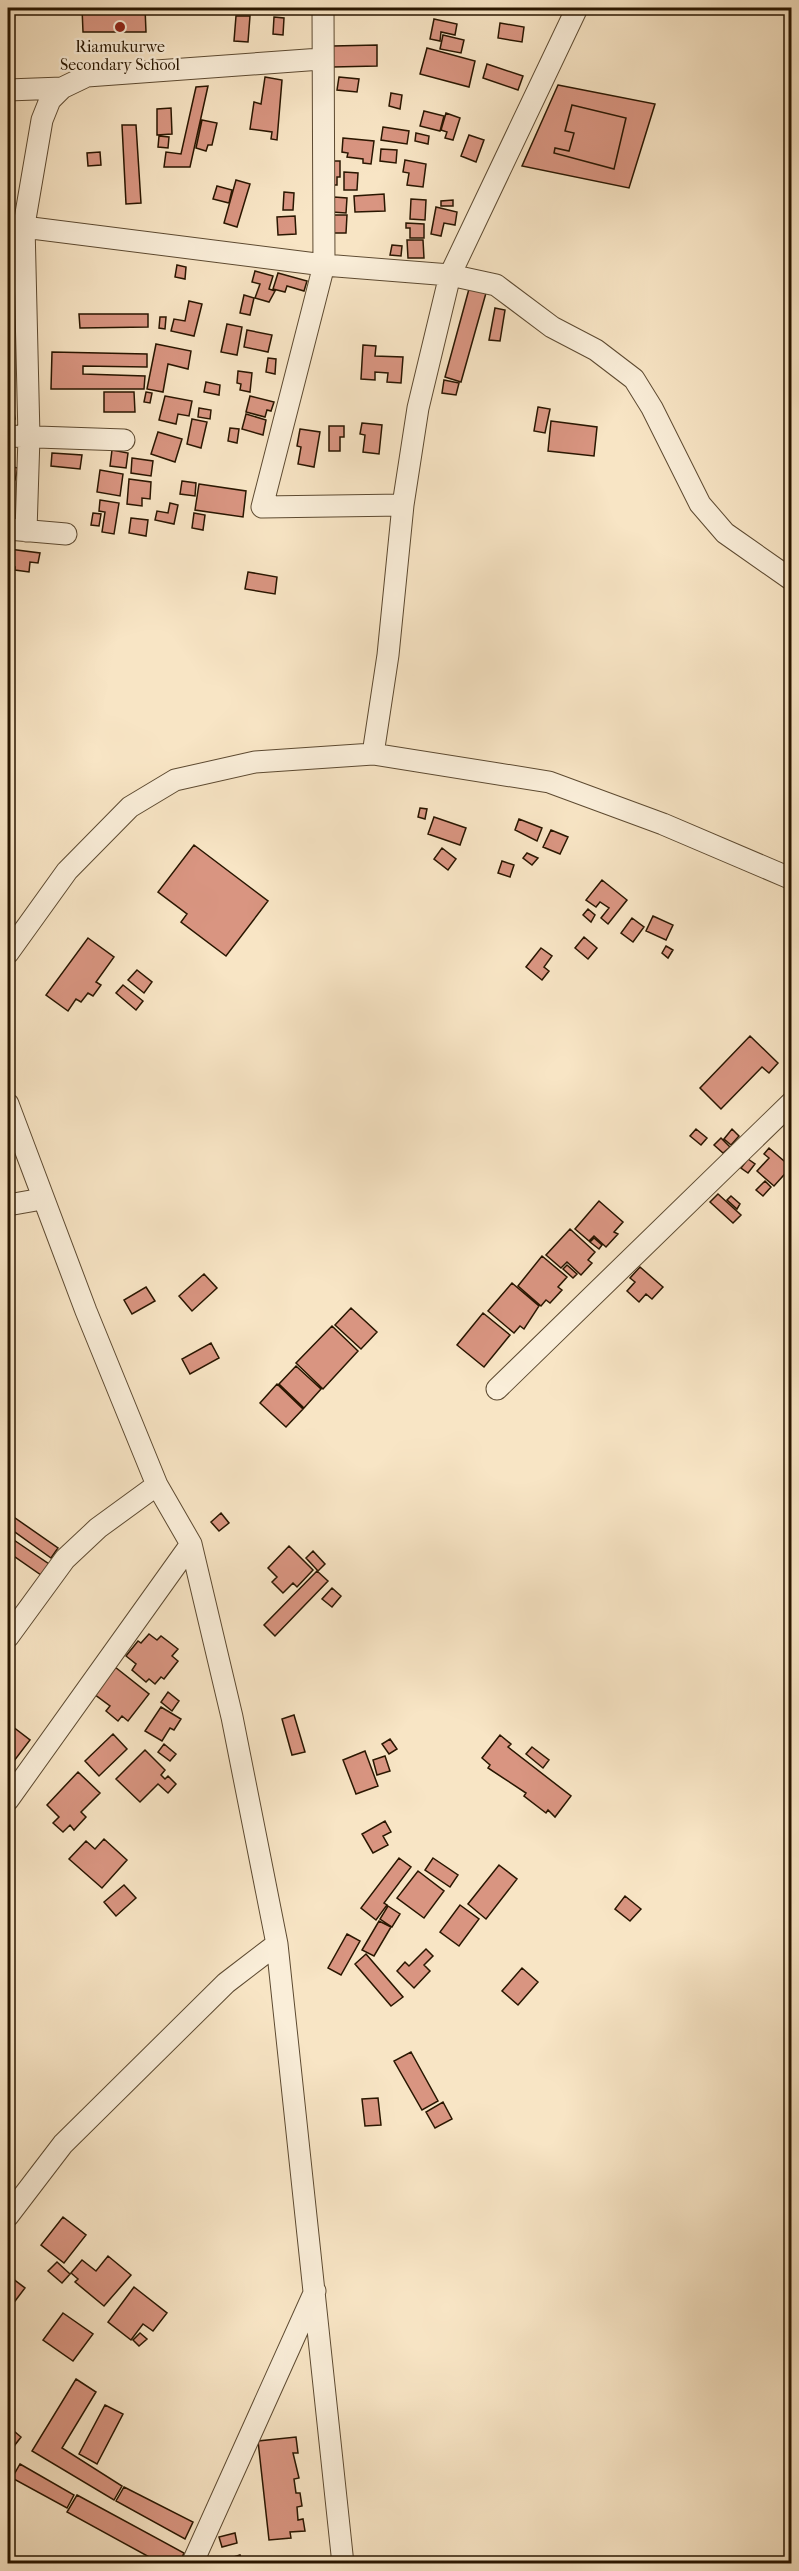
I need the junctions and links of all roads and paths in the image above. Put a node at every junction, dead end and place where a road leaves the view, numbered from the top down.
1 (323, 8) edge
2 (577, 8) edge
3 (321, 59) junction
4 (62, 87) junction
5 (8, 90) edge
6 (16, 225) edge
7 (324, 265) junction
8 (450, 275) junction
9 (16, 338) edge
10 (8, 436) edge
11 (29, 437) junction
12 (124, 440) dead end
13 (403, 505) junction
14 (17, 530) edge
15 (66, 534) dead end
16 (792, 580) edge
17 (373, 754) junction
18 (792, 879) edge
19 (8, 952) edge
20 (792, 1102) edge
21 (8, 1104) edge
22 (42, 1199) junction
23 (8, 1205) edge
24 (497, 1389) dead end
25 (157, 1485) junction
26 (191, 1544) junction
27 (8, 1637) edge
28 (8, 1800) edge
29 (278, 1944) junction
30 (8, 2216) edge
31 (316, 2289) junction
32 (192, 2564) edge
33 (343, 2564) edge

1 - 3 street
2 - 8 street
3 - 4 street
3 - 7 street
4 - 5 street
4 - 6 street
6 - 7 street
6 - 9 street
7 - 8 street
7 - 13 street
8 - 13 street
8 - 16 street
9 - 11 street
10 - 11 street
11 - 12 street
11 - 14 street
13 - 17 street
14 - 15 street
17 - 18 street
17 - 19 street
20 - 24 street
21 - 22 street
22 - 23 street
22 - 25 street
25 - 26 street
25 - 27 street
26 - 28 street
26 - 29 street
29 - 30 street
29 - 31 street
31 - 32 street
31 - 33 street

